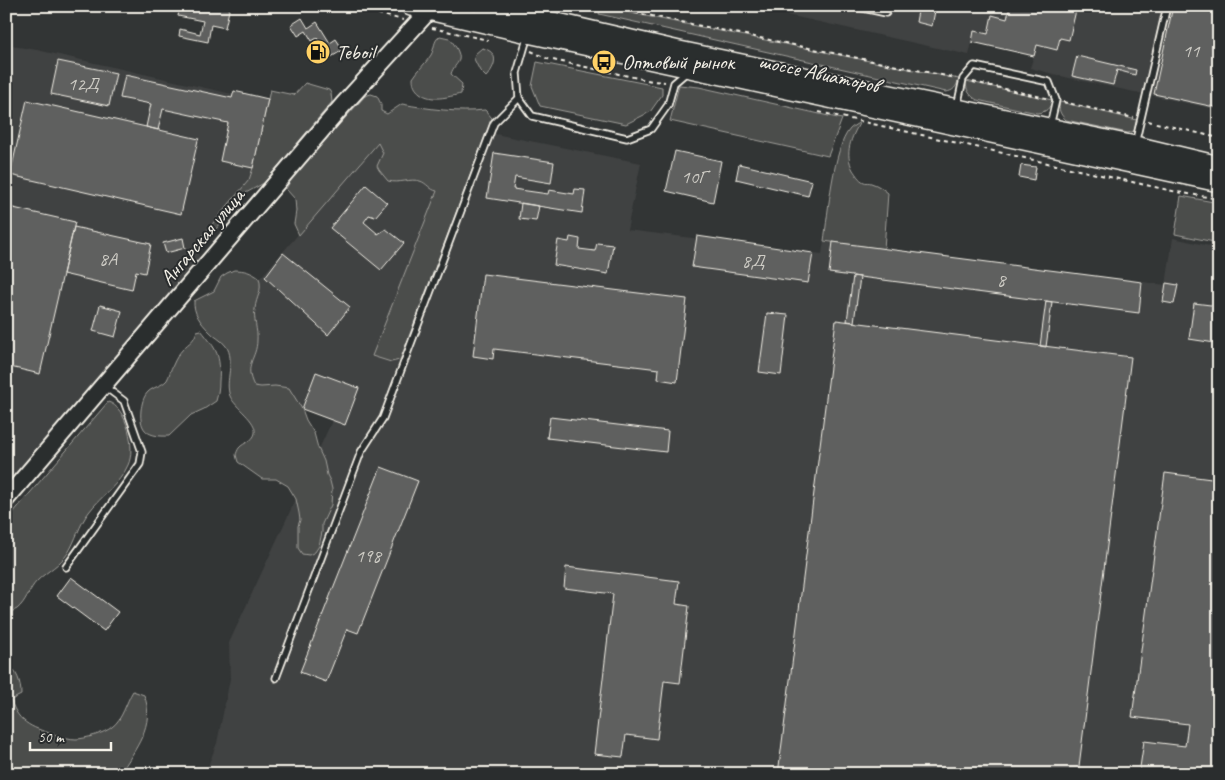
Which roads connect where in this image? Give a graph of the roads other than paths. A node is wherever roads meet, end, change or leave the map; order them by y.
1 (484, 6) edge
2 (854, 6) edge
3 (1167, 6) edge
4 (422, 12) edge
5 (886, 13) dead end
6 (526, 41) junction
7 (692, 68) junction
8 (519, 98) junction
9 (956, 109) junction
10 (1049, 128) junction
11 (1135, 146) junction
12 (1219, 166) edge
13 (1219, 182) edge
14 (103, 386) junction
15 (6, 499) edge
16 (66, 567) dead end
17 (276, 678) dead end

1 - 9 main road, шоссе Авиаторов
2 - 5 lane
3 - 11 lane
4 - 6 main road, шоссе Авиаторов
4 - 14 main road, Ангарская улица
6 - 7 main road, шоссе Авиаторов
6 - 8 lane
7 - 8 lane
7 - 13 main road, шоссе Авиаторов
8 - 17 lane
9 - 10 main road, шоссе Авиаторов
9 - 10 lane
10 - 11 main road, шоссе Авиаторов
11 - 12 main road, шоссе Авиаторов
14 - 15 main road, Ангарская улица
14 - 16 lane

